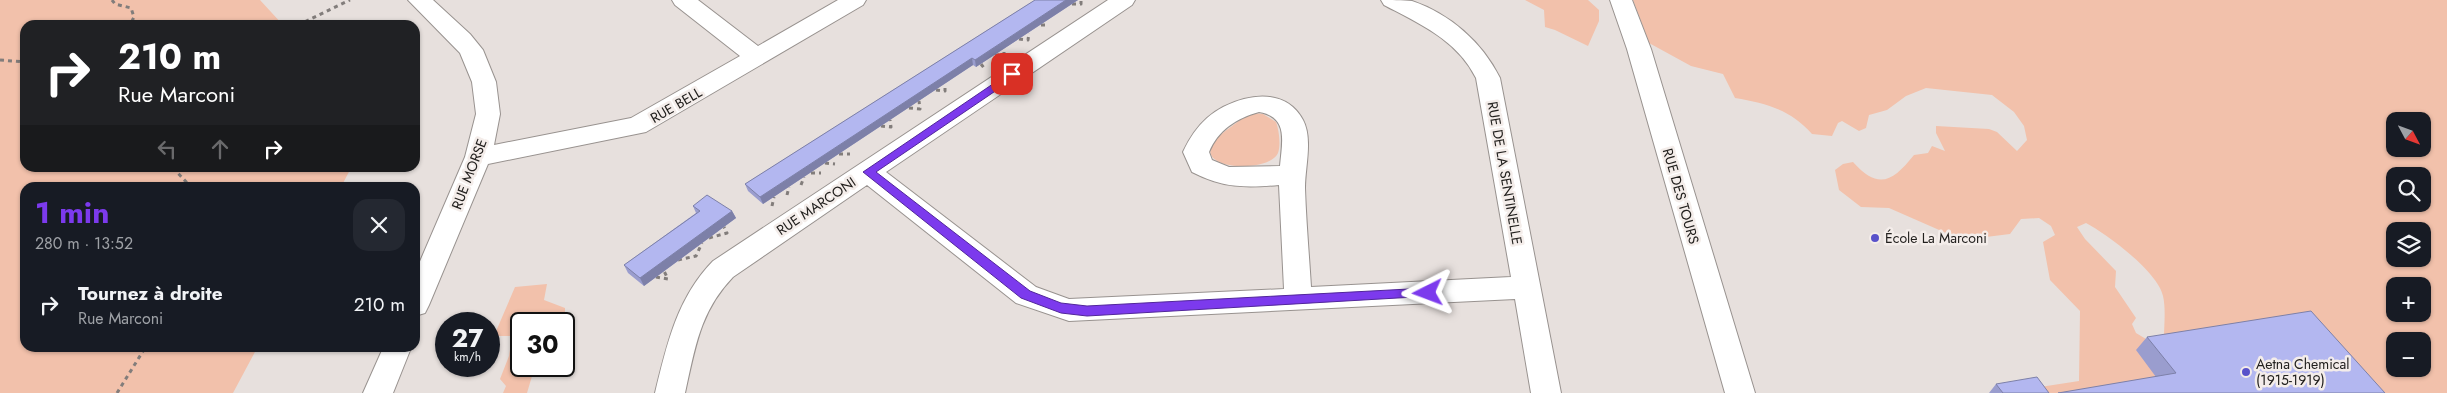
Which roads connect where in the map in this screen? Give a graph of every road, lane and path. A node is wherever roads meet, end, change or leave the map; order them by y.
1 (112, 0) edge
2 (350, 0) edge
3 (418, 0) edge
4 (683, 0) edge
5 (855, 0) edge
6 (1081, 0) edge
7 (1124, 0) edge
8 (1392, 0) edge
9 (1621, 0) edge
10 (1072, 4) dead end
11 (134, 20) edge
12 (308, 20) edge
13 (1041, 25) edge
14 (1049, 25) dead end
15 (1029, 33) edge
16 (1019, 39) edge
17 (1004, 49) edge
18 (995, 55) edge
19 (757, 57) junction
20 (0, 60) edge
21 (20, 62) edge
22 (981, 64) edge
23 (984, 68) dead end
24 (945, 84) edge
25 (936, 90) edge
26 (919, 101) edge
27 (909, 108) edge
28 (890, 120) edge
29 (881, 126) edge
30 (839, 154) edge
31 (478, 157) junction
32 (825, 163) edge
33 (859, 163) junction
34 (835, 164) dead end
35 (177, 172) edge
36 (811, 173) edge
37 (821, 173) dead end
38 (1292, 174) dead end
39 (804, 177) edge
40 (186, 182) edge
41 (802, 185) dead end
42 (789, 187) edge
43 (787, 196) dead end
44 (774, 197) edge
45 (772, 206) dead end
46 (724, 227) edge
47 (709, 238) edge
48 (702, 243) edge
49 (678, 260) edge
50 (664, 271) edge
51 (656, 277) edge
52 (1525, 287) junction
53 (420, 293) edge
54 (1298, 299) junction
55 (143, 352) edge
56 (395, 352) edge
57 (118, 393) edge
58 (378, 393) edge
59 (670, 393) edge
60 (1546, 393) edge
61 (1739, 393) edge

1 - 11 path
2 - 12 path
3 - 31 street, RUE MORSE
4 - 19 street
5 - 19 street, RUE BELL
6 - 10 path
7 - 33 street, RUE MARCONI
8 - 52 street, RUE DE LA SENTINELLE
9 - 61 street, RUE DES TOURS
13 - 14 path
15 - 16 path
17 - 18 path
19 - 31 street, RUE BELL
20 - 21 path
22 - 23 path
24 - 25 path
26 - 27 path
28 - 29 path
30 - 33 path
31 - 53 street, RUE MORSE
32 - 34 path
33 - 54 street
33 - 59 street, RUE MARCONI
35 - 40 path
36 - 37 path
38 - 54 street
39 - 41 path
42 - 43 path
44 - 45 path
46 - 47 path
48 - 49 path
50 - 51 path
52 - 54 street
52 - 60 street, RUE DE LA SENTINELLE
55 - 57 path
56 - 58 street

